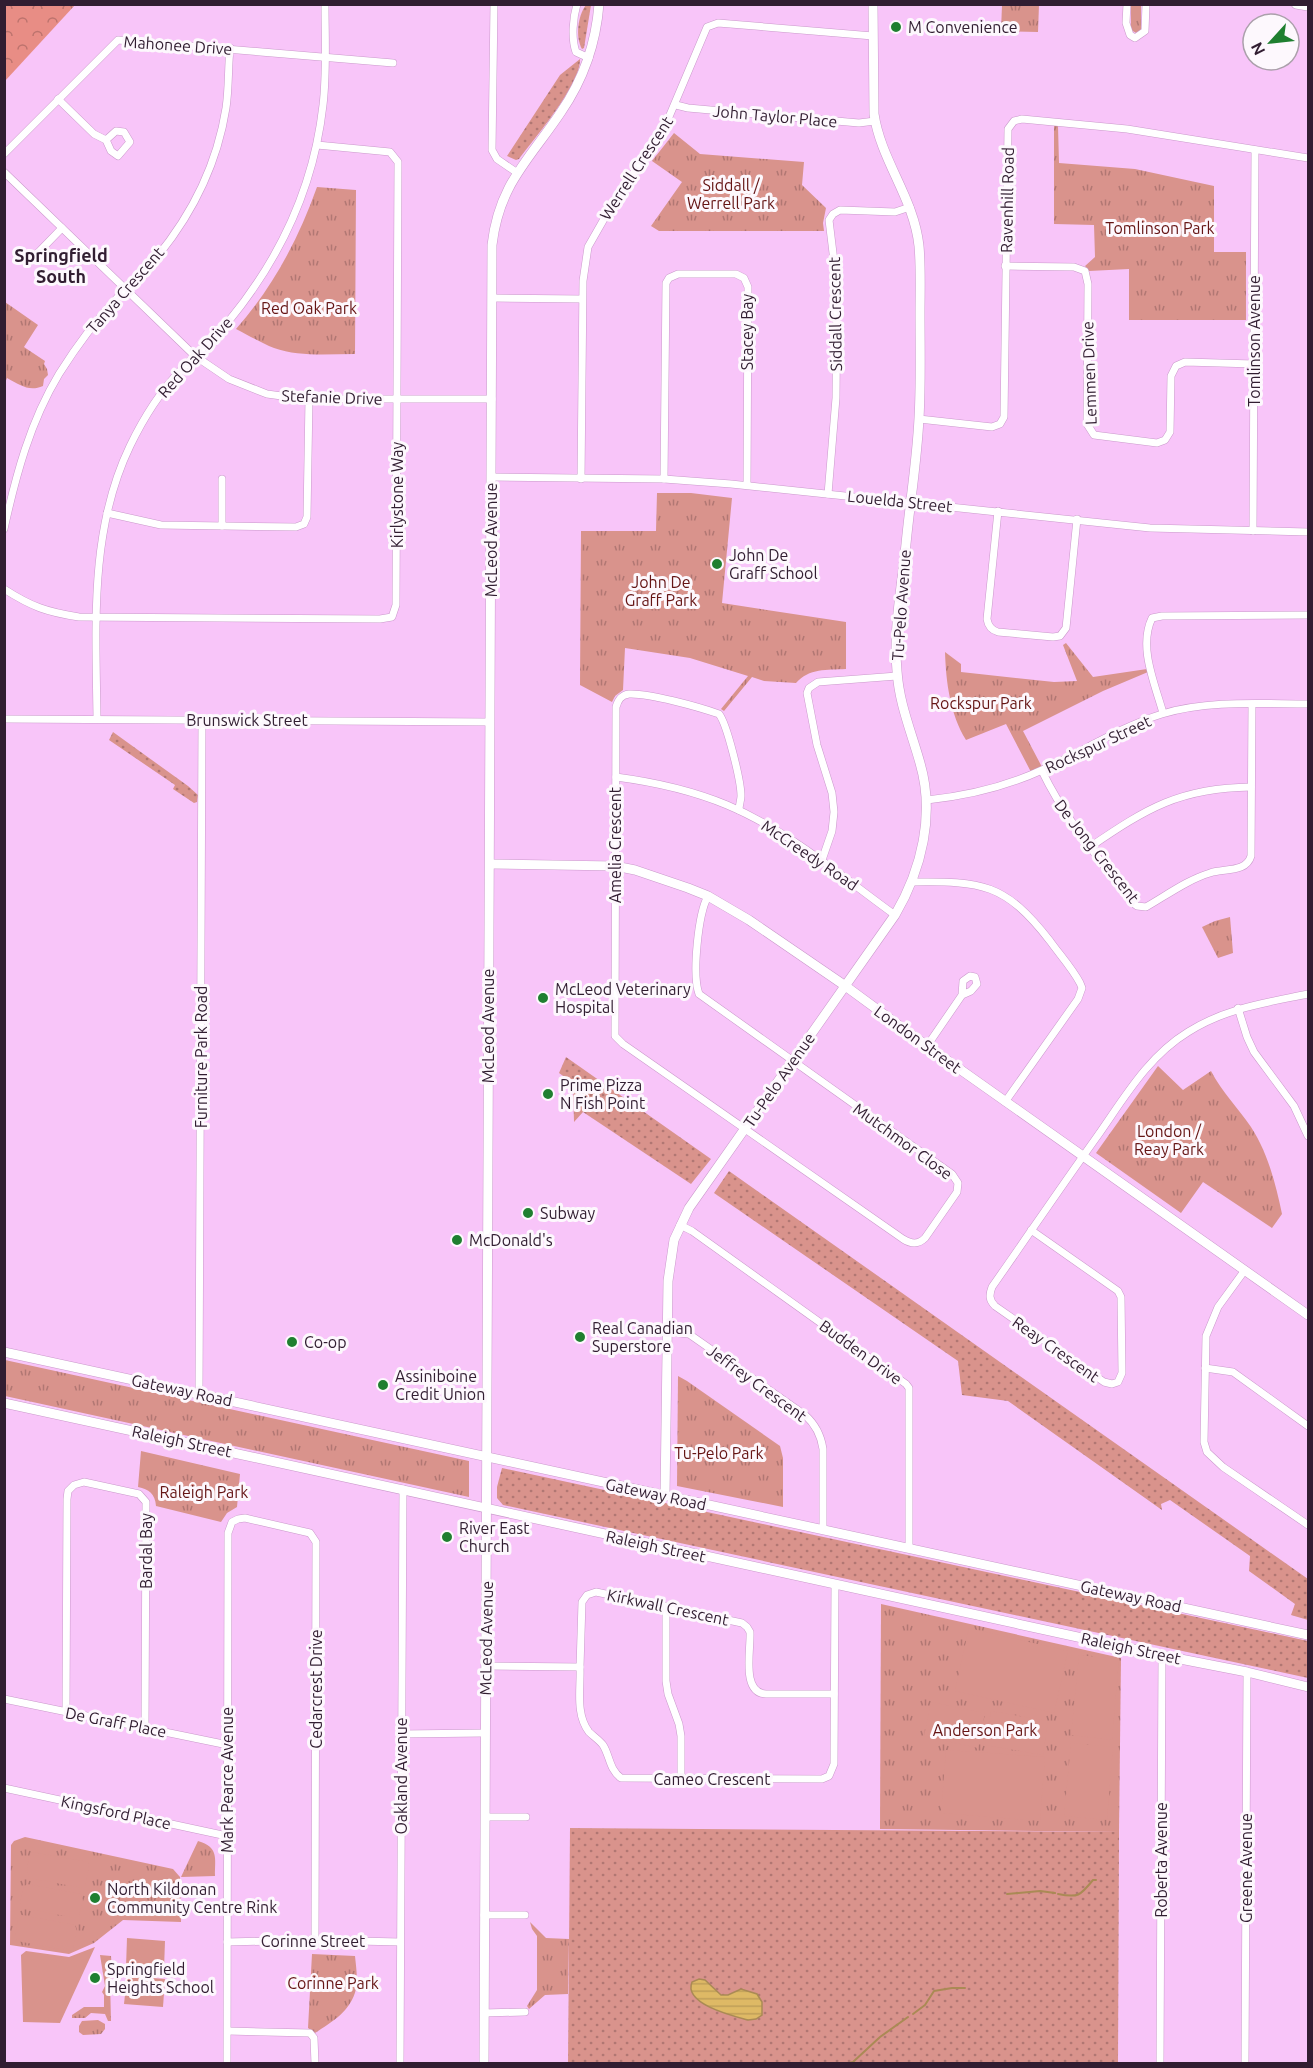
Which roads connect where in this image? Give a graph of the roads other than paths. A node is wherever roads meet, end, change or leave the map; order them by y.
1 (325, 4) edge
2 (494, 4) edge
3 (577, 4) edge
4 (599, 4) edge
5 (873, 4) edge
6 (1127, 4) edge
7 (1146, 4) edge
8 (1296, 4) edge
9 (1308, 6) edge
10 (873, 36) junction
11 (230, 48) junction
12 (326, 57) junction
13 (589, 58) junction
14 (393, 63) dead end
15 (58, 99) junction
16 (675, 105) junction
17 (875, 121) junction
18 (106, 140) dead end
19 (317, 145) junction
20 (1255, 150) junction
21 (4, 154) edge
22 (1308, 158) edge
23 (4, 172) edge
24 (516, 172) junction
25 (910, 207) junction
26 (62, 228) junction
27 (30, 261) dead end
28 (1005, 266) junction
29 (125, 289) junction
30 (492, 298) junction
31 (582, 299) junction
32 (195, 356) junction
33 (1254, 364) junction
34 (309, 399) junction
35 (397, 399) junction
36 (492, 399) junction
37 (919, 419) junction
38 (491, 477) junction
39 (222, 479) dead end
40 (581, 479) junction
41 (664, 479) junction
42 (747, 485) junction
43 (828, 494) junction
44 (910, 502) junction
45 (998, 511) junction
46 (106, 513) junction
47 (1077, 519) junction
48 (222, 526) junction
49 (4, 529) edge
50 (1253, 531) junction
51 (1308, 532) edge
52 (4, 589) edge
53 (1308, 615) edge
54 (96, 618) junction
55 (897, 676) junction
56 (1251, 704) junction
57 (1308, 704) edge
58 (1164, 713) junction
59 (4, 719) edge
60 (97, 719) junction
61 (202, 720) junction
62 (489, 722) junction
63 (1042, 771) junction
64 (616, 777) junction
65 (1251, 787) junction
66 (927, 800) junction
67 (739, 810) junction
68 (1090, 847) junction
69 (822, 860) junction
70 (490, 864) junction
71 (615, 866) junction
72 (912, 882) junction
73 (708, 896) junction
74 (895, 915) junction
75 (844, 985) junction
76 (1308, 994) edge
77 (962, 995) dead end
78 (1238, 1008) junction
79 (927, 1046) junction
80 (792, 1062) junction
81 (1005, 1102) junction
82 (745, 1128) junction
83 (1308, 1136) edge
84 (1083, 1156) junction
85 (680, 1224) junction
86 (1031, 1230) junction
87 (1245, 1270) junction
88 (1308, 1315) edge
89 (668, 1332) junction
90 (4, 1352) edge
91 (1205, 1368) junction
92 (198, 1394) junction
93 (4, 1402) edge
94 (1308, 1426) edge
95 (487, 1457) junction
96 (403, 1489) junction
97 (665, 1496) junction
98 (487, 1509) junction
99 (1308, 1525) edge
100 (823, 1530) junction
101 (228, 1533) joint
102 (909, 1548) junction
103 (835, 1584) junction
104 (666, 1606) junction
105 (1308, 1635) edge
106 (1162, 1656) junction
107 (486, 1666) junction
108 (580, 1667) junction
109 (1247, 1672) junction
110 (1308, 1687) edge
111 (834, 1694) junction
112 (4, 1699) edge
113 (66, 1712) junction
114 (145, 1728) junction
115 (485, 1733) junction
116 (401, 1734) junction
117 (228, 1745) junction
118 (681, 1779) junction
119 (4, 1788) edge
120 (486, 1817) junction
121 (526, 1817) dead end
122 (227, 1836) junction
123 (484, 1915) junction
124 (525, 1915) dead end
125 (315, 1940) junction
126 (226, 1942) junction
127 (400, 1942) junction
128 (525, 2012) dead end
129 (484, 2013) junction
130 (228, 2031) junction
131 (227, 2064) edge
132 (315, 2064) edge
133 (400, 2064) edge
134 (484, 2064) edge
135 (1160, 2064) edge
136 (1245, 2064) edge

1 - 12 street, Red Oak Drive
2 - 24 street
3 - 13 street
4 - 13 street, McLeod Avenue
5 - 10 street, Tu-Pelo Avenue
6 - 7 street
8 - 9 street
10 - 16 street, Werrell Crescent
10 - 17 street, Tu-Pelo Avenue
11 - 12 street, Mahonee Drive
11 - 15 street, Mahonee Drive
11 - 29 street, Tanya Crescent
12 - 14 street, Mahonee Drive
12 - 19 street, Red Oak Drive
13 - 24 street, McLeod Avenue
15 - 18 street
15 - 21 street, Mahonee Drive
16 - 17 street, John Taylor Place
16 - 31 street, Werrell Crescent
17 - 25 street, Tu-Pelo Avenue
19 - 32 street, Red Oak Drive
19 - 35 street, Kirlystone Way
20 - 22 street, Ravenhill Road
20 - 28 street, Ravenhill Road
20 - 33 street, Tomlinson Avenue
23 - 26 street, Stefanie Drive
24 - 30 street, McLeod Avenue
25 - 37 street, Tu-Pelo Avenue
25 - 43 street, Siddall Crescent
26 - 27 street
26 - 29 street, Stefanie Drive
28 - 33 street, Lemmen Drive
28 - 37 street, Ravenhill Road
29 - 32 street, Stefanie Drive
29 - 49 street, Tanya Crescent
30 - 31 street
30 - 36 street, McLeod Avenue
31 - 40 street, Werrell Crescent
32 - 34 street, Stefanie Drive
32 - 46 street, Red Oak Drive
33 - 50 street, Tomlinson Avenue
34 - 35 street, Stefanie Drive
34 - 48 street
35 - 36 street, Stefanie Drive
35 - 54 street, Kirlystone Way
36 - 38 street, McLeod Avenue
37 - 44 street, Tu-Pelo Avenue
38 - 40 street, Louelda Street
38 - 62 street, McLeod Avenue
39 - 48 street
40 - 41 street, Louelda Street
41 - 42 street, Louelda Street
41 - 42 street, Stacey Bay
42 - 43 street, Louelda Street
43 - 44 street, Louelda Street
44 - 45 street, Louelda Street
44 - 55 street, Tu-Pelo Avenue
45 - 47 street, Louelda Street
45 - 47 street
46 - 48 street
46 - 54 street, Red Oak Drive
47 - 50 street, Louelda Street
50 - 51 street, Louelda Street
52 - 54 street
53 - 58 street
54 - 60 street, Red Oak Drive
55 - 66 street, Tu-Pelo Avenue
55 - 69 street
56 - 57 street, Rockspur Street
56 - 58 street, Rockspur Street
56 - 65 street, De Jong Crescent
58 - 63 street, Rockspur Street
59 - 60 street, Brunswick Street
60 - 61 street, Brunswick Street
61 - 62 street, Brunswick Street
61 - 92 street, Furniture Park Road
62 - 70 street, McLeod Avenue
63 - 66 street, Rockspur Street
63 - 68 street, De Jong Crescent
64 - 67 street, McCreedy Road
64 - 67 street, Amelia Crescent
64 - 71 street, Amelia Crescent
65 - 68 street
65 - 68 street, De Jong Crescent
66 - 72 street, Tu-Pelo Avenue
67 - 69 street, McCreedy Road
69 - 74 street, McCreedy Road
70 - 71 street, London Street
70 - 95 street, McLeod Avenue
71 - 73 street, London Street
71 - 82 street, Amelia Crescent
72 - 74 street, Tu-Pelo Avenue
72 - 81 street
73 - 75 street, London Street
73 - 80 street
74 - 75 street, Tu-Pelo Avenue
75 - 79 street, London Street
75 - 80 street, Tu-Pelo Avenue
76 - 78 street, Reay Crescent
77 - 79 street
78 - 83 street
78 - 84 street, Reay Crescent
79 - 81 street, London Street
80 - 82 street, Tu-Pelo Avenue
80 - 82 street, Mutchmor Close
81 - 84 street, London Street
82 - 85 street, Tu-Pelo Avenue
84 - 86 street, Reay Crescent
84 - 87 street, London Street
85 - 89 street, Tu-Pelo Avenue
85 - 102 street, Budden Drive
86 - 86 street, Reay Crescent
87 - 88 street, London Street
87 - 91 street
89 - 97 street, Tu-Pelo Avenue
89 - 100 street, Jeffrey Crescent
90 - 92 street, Gateway Road
91 - 94 street
91 - 99 street
92 - 95 street, Gateway Road
93 - 96 street, Raleigh Street
95 - 97 street, Gateway Road
95 - 98 street, McLeod Avenue
96 - 98 street, Raleigh Street
96 - 116 street, Oakland Avenue
97 - 100 street, Gateway Road
98 - 103 street, Raleigh Street
98 - 107 street, McLeod Avenue
100 - 102 street, Gateway Road
101 - 117 street, Mark Pearce Avenue
101 - 125 street, Cedarcrest Drive
102 - 105 street, Gateway Road
103 - 106 street, Raleigh Street
103 - 111 street, Cameo Crescent
104 - 108 street, Kirkwall Crescent
104 - 111 street, Kirkwall Crescent
104 - 118 street
106 - 109 street, Raleigh Street
106 - 135 street, Roberta Avenue
107 - 108 street
107 - 115 street, McLeod Avenue
108 - 118 street, Cameo Crescent
109 - 110 street, Raleigh Street
109 - 136 street, Greene Avenue
111 - 118 street, Cameo Crescent
112 - 113 street, De Graff Place
113 - 114 street, De Graff Place
113 - 114 street, Bardal Bay
114 - 117 street, De Graff Place
115 - 116 street
115 - 120 street, McLeod Avenue
116 - 127 street, Oakland Avenue
117 - 122 street, Mark Pearce Avenue
119 - 122 street, Kingsford Place
120 - 121 street
120 - 123 street, McLeod Avenue
122 - 126 street, Mark Pearce Avenue
123 - 124 street
123 - 129 street, McLeod Avenue
125 - 126 street, Corinne Street
125 - 127 street, Corinne Street
126 - 130 street, Mark Pearce Avenue
127 - 133 street, Oakland Avenue
128 - 129 street
129 - 134 street, McLeod Avenue
130 - 131 street, Mark Pearce Avenue
130 - 132 street

